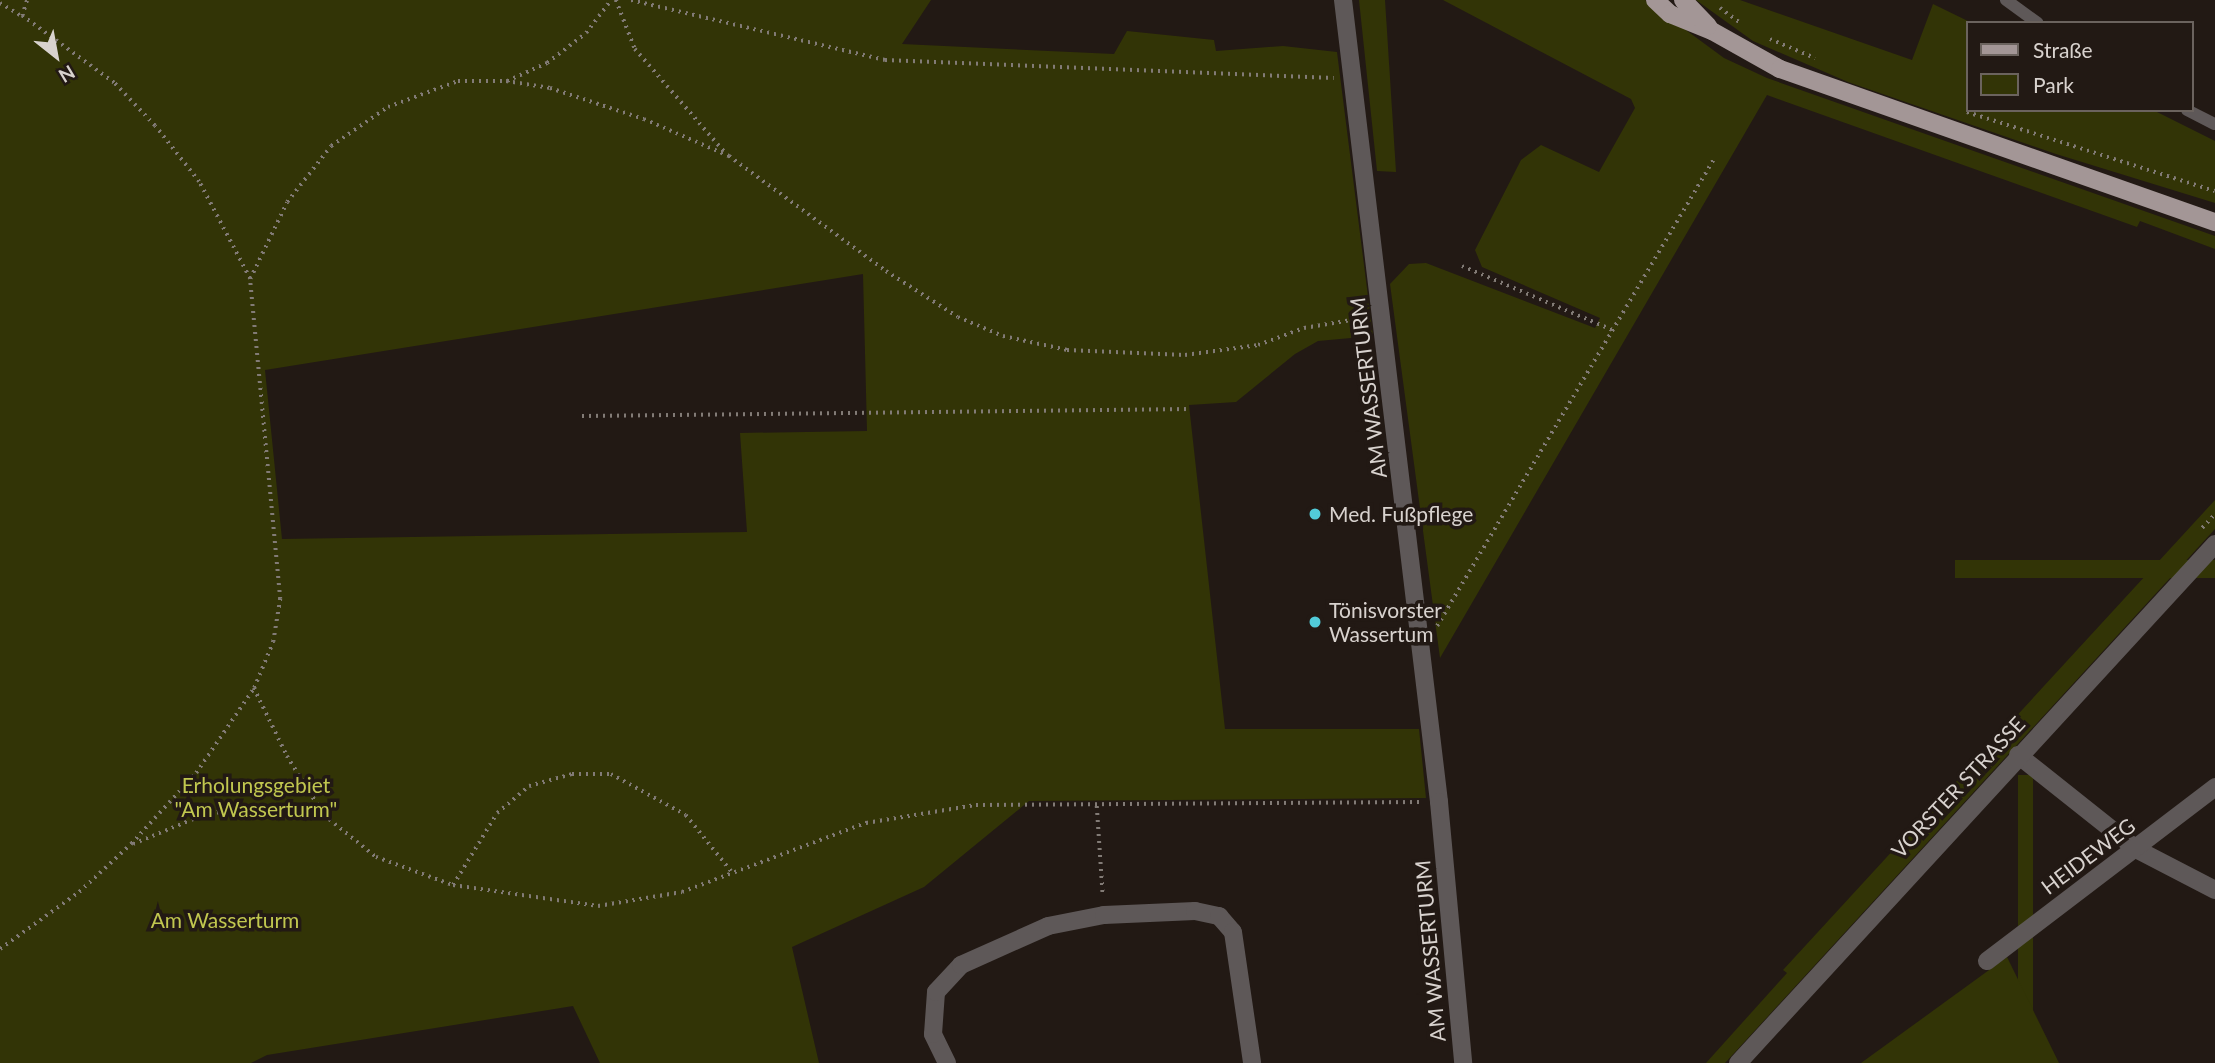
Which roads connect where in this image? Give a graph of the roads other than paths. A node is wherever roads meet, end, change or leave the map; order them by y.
1 (1343, 0) edge
2 (1655, 0) edge
3 (1683, 0) edge
4 (2006, 0) edge
5 (2035, 21) edge
6 (1712, 31) junction
7 (2191, 112) edge
8 (2215, 124) edge
9 (2215, 222) edge
10 (2215, 544) edge
11 (2018, 755) junction
12 (2215, 787) edge
13 (2136, 849) junction
14 (2215, 890) edge
15 (1987, 961) dead end
16 (947, 1063) edge
17 (1252, 1063) edge
18 (1463, 1063) edge
19 (1738, 1063) edge

1 - 18 street, AM WASSERTURM
2 - 6 main road
3 - 6 main road
4 - 5 lane
6 - 9 main road
7 - 8 lane
10 - 11 street, VORSTER STRASSE
11 - 13 street
11 - 19 street, VORSTER STRASSE
12 - 13 street, HEIDEWEG
13 - 14 street
13 - 15 street, HEIDEWEG
16 - 17 street

